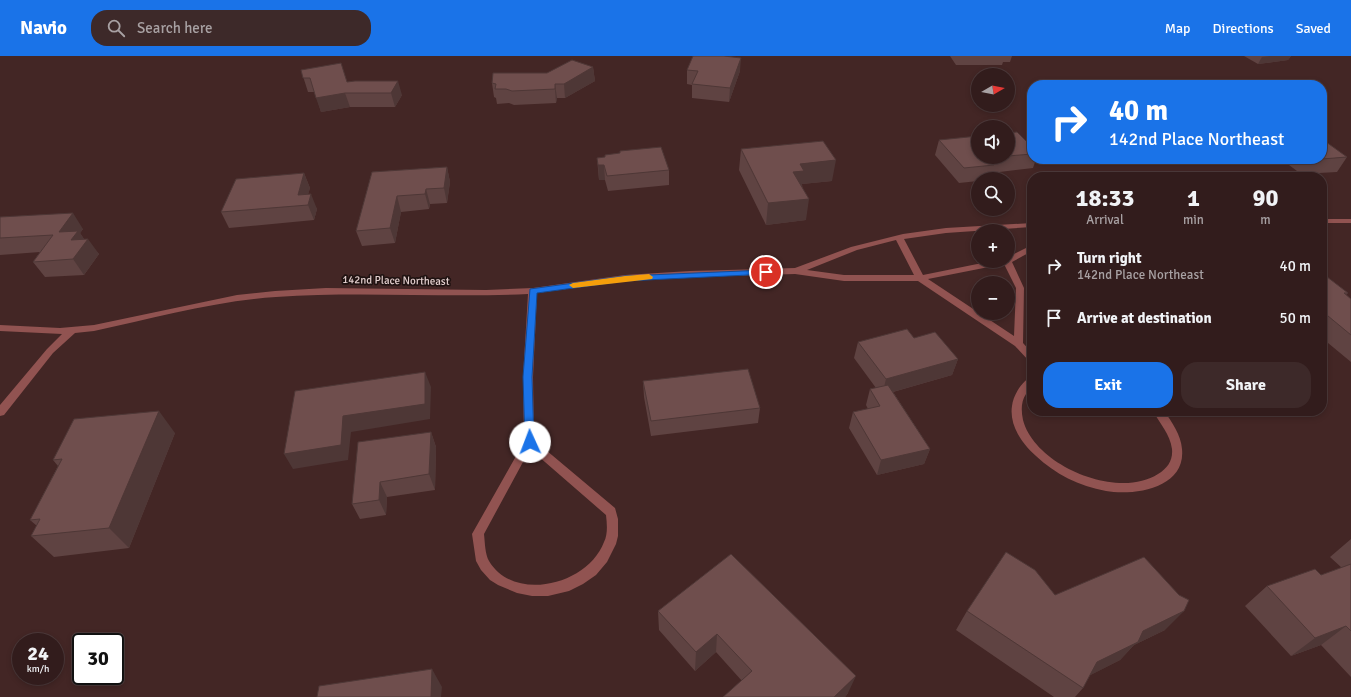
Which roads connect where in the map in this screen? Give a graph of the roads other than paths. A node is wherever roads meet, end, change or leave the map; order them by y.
1 (1327, 221) edge
2 (1351, 221) edge
3 (1027, 225) edge
4 (966, 228) junction
5 (971, 232) edge
6 (899, 238) junction
7 (1027, 250) edge
8 (1015, 256) edge
9 (972, 268) edge
10 (1011, 268) edge
11 (795, 271) junction
12 (920, 278) junction
13 (533, 291) junction
14 (0, 328) edge
15 (72, 330) junction
16 (1018, 344) junction
17 (1027, 354) edge
18 (1027, 386) edge
19 (0, 412) edge
20 (1163, 416) edge
21 (530, 442) junction

1 - 2 street
3 - 4 street, 142nd Place Northeast
4 - 5 street
4 - 6 street, 142nd Place Northeast
6 - 11 street, 142nd Place Northeast
6 - 12 street
7 - 8 street
9 - 12 street, 142nd Place Northeast
10 - 16 street
11 - 12 street, 142nd Place Northeast
11 - 13 street, 142nd Place Northeast
12 - 16 street
13 - 15 street, 142nd Place Northeast
13 - 21 street
14 - 15 street, 142nd Place Northeast
15 - 19 street
16 - 17 street
18 - 20 street
21 - 21 street

